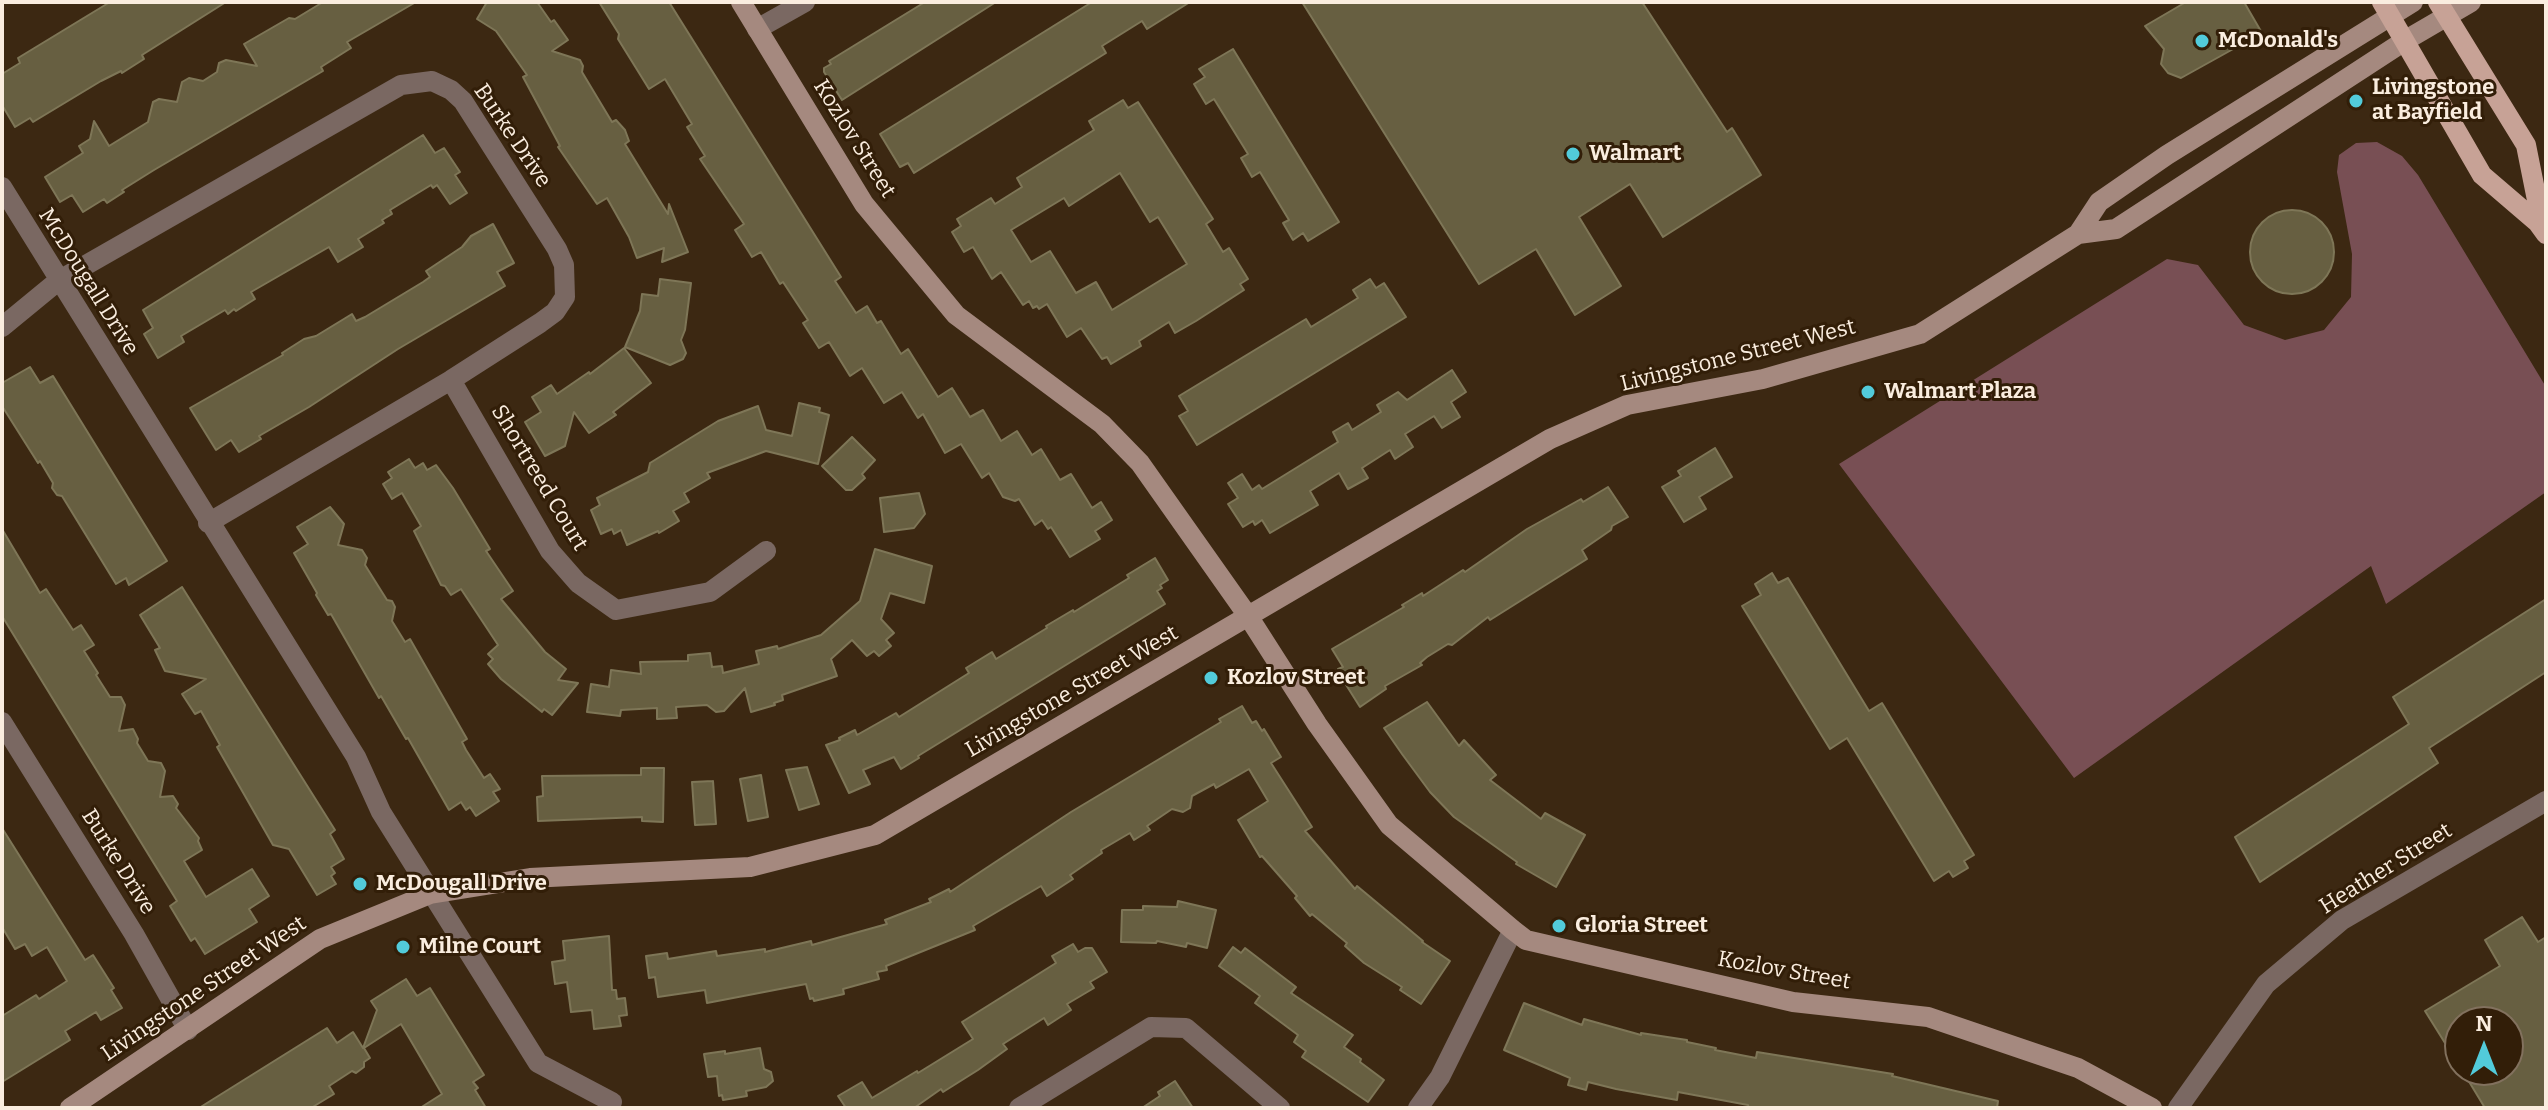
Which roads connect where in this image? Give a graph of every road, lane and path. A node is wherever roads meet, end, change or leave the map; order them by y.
1 (741, 2) edge
2 (805, 2) edge
3 (2471, 2) edge
4 (2412, 3) edge
5 (2386, 9) edge
6 (2442, 10) edge
7 (757, 29) junction
8 (2406, 40) junction
9 (2, 187) edge
10 (2542, 229) edge
11 (2078, 234) junction
12 (58, 281) junction
13 (2, 327) edge
14 (451, 380) junction
15 (208, 523) junction
16 (766, 551) dead end
17 (1248, 616) junction
18 (2, 722) edge
19 (2546, 801) edge
20 (430, 894) junction
21 (1513, 930) junction
22 (188, 1030) junction
23 (612, 1102) dead end
24 (70, 1108) edge
25 (1019, 1108) edge
26 (1280, 1108) edge
27 (1418, 1108) edge
28 (2152, 1108) edge
29 (2178, 1108) edge

1 - 7 street, Kozlov Street
2 - 7 street
3 - 6 street, Livingstone Street West
4 - 5 street, Livingstone Street West
5 - 8 main road
5 - 11 street, Livingstone Street West
6 - 8 street, Livingstone Street West
6 - 10 main road
7 - 17 street, Kozlov Street
8 - 10 main road
8 - 11 street, Livingstone Street West
9 - 12 street, McDougall Drive
11 - 17 street, Livingstone Street West
12 - 13 street, Burke Drive
12 - 14 street, Burke Drive
12 - 15 street, McDougall Drive
14 - 15 street, Burke Drive
14 - 16 street, Shortreed Court
15 - 20 street, McDougall Drive
17 - 20 street, Livingstone Street West
17 - 21 street, Kozlov Street
18 - 22 street, Burke Drive
19 - 29 street, Heather Street
20 - 22 street, Livingstone Street West
20 - 23 street
21 - 27 street
21 - 28 street, Kozlov Street
22 - 24 street, Livingstone Street West
25 - 26 street

